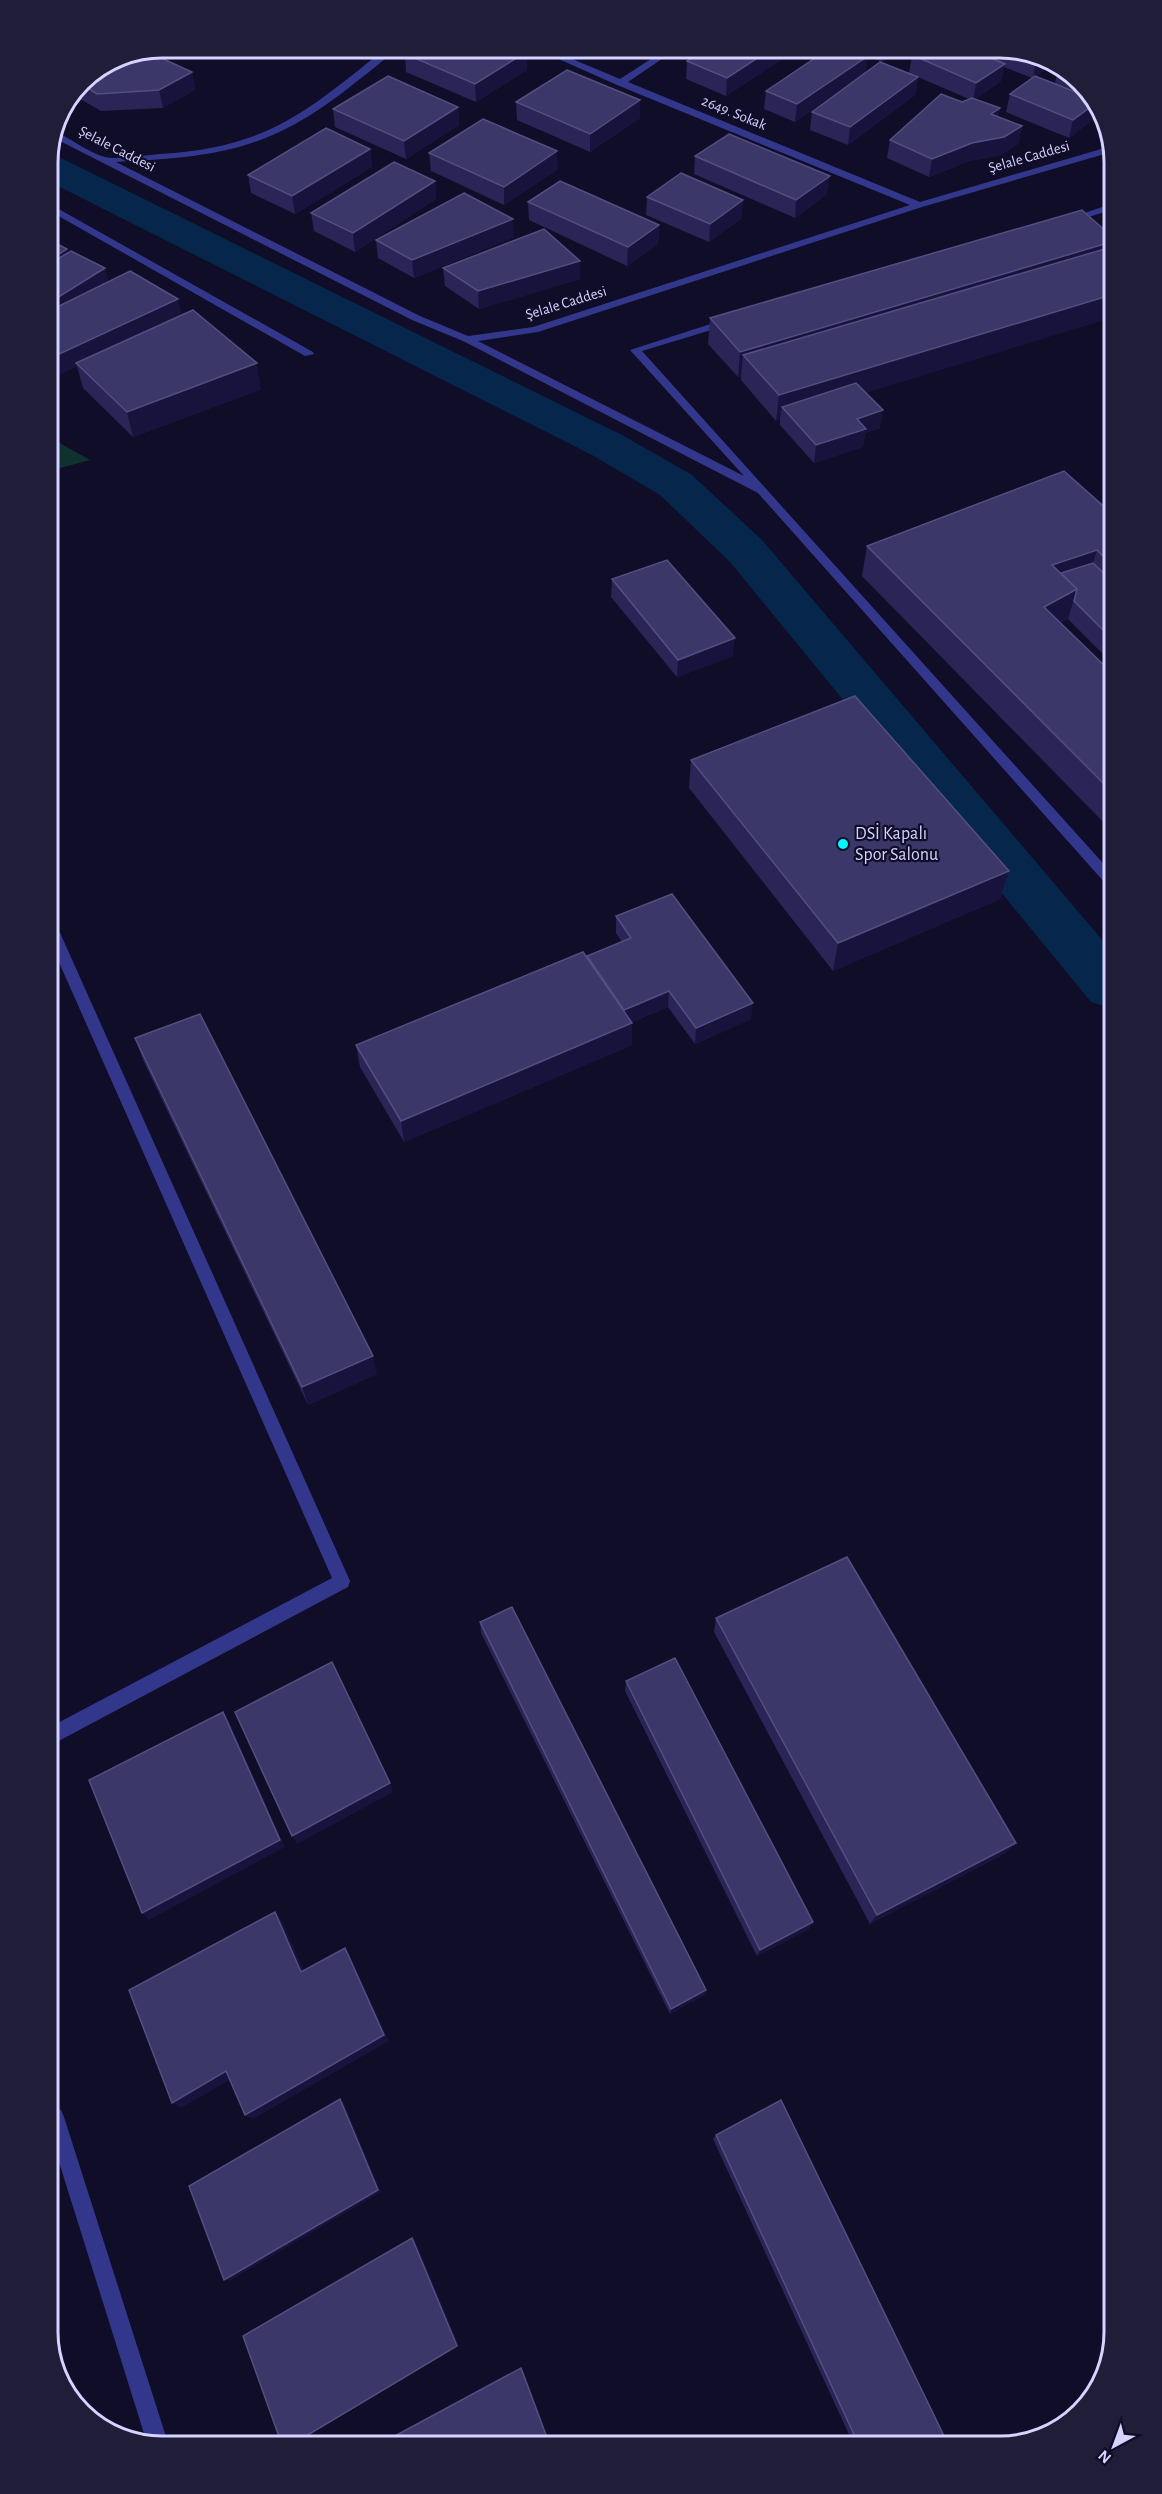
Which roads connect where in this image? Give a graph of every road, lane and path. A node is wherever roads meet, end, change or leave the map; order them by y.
1 (379, 58) edge
2 (563, 58) edge
3 (658, 59) edge
4 (620, 83) junction
5 (62, 138) edge
6 (1103, 151) edge
7 (107, 160) junction
8 (919, 205) junction
9 (1104, 209) edge
10 (59, 212) edge
11 (1063, 222) edge
12 (736, 320) edge
13 (467, 339) junction
14 (309, 354) dead end
15 (762, 490) junction
16 (1104, 873) edge
17 (59, 945) edge
18 (58, 1732) edge
19 (60, 2157) edge
20 (155, 2435) edge

1 - 7 street
2 - 4 street, 2649. Sokak
3 - 4 street
4 - 8 street, 2649. Sokak
5 - 7 street, Şelale Caddesi
6 - 8 street, Şelale Caddesi
7 - 13 street, Şelale Caddesi
8 - 13 street, Şelale Caddesi
9 - 11 street
10 - 14 street
12 - 15 street
13 - 15 street
15 - 16 street
17 - 18 street
19 - 20 street

